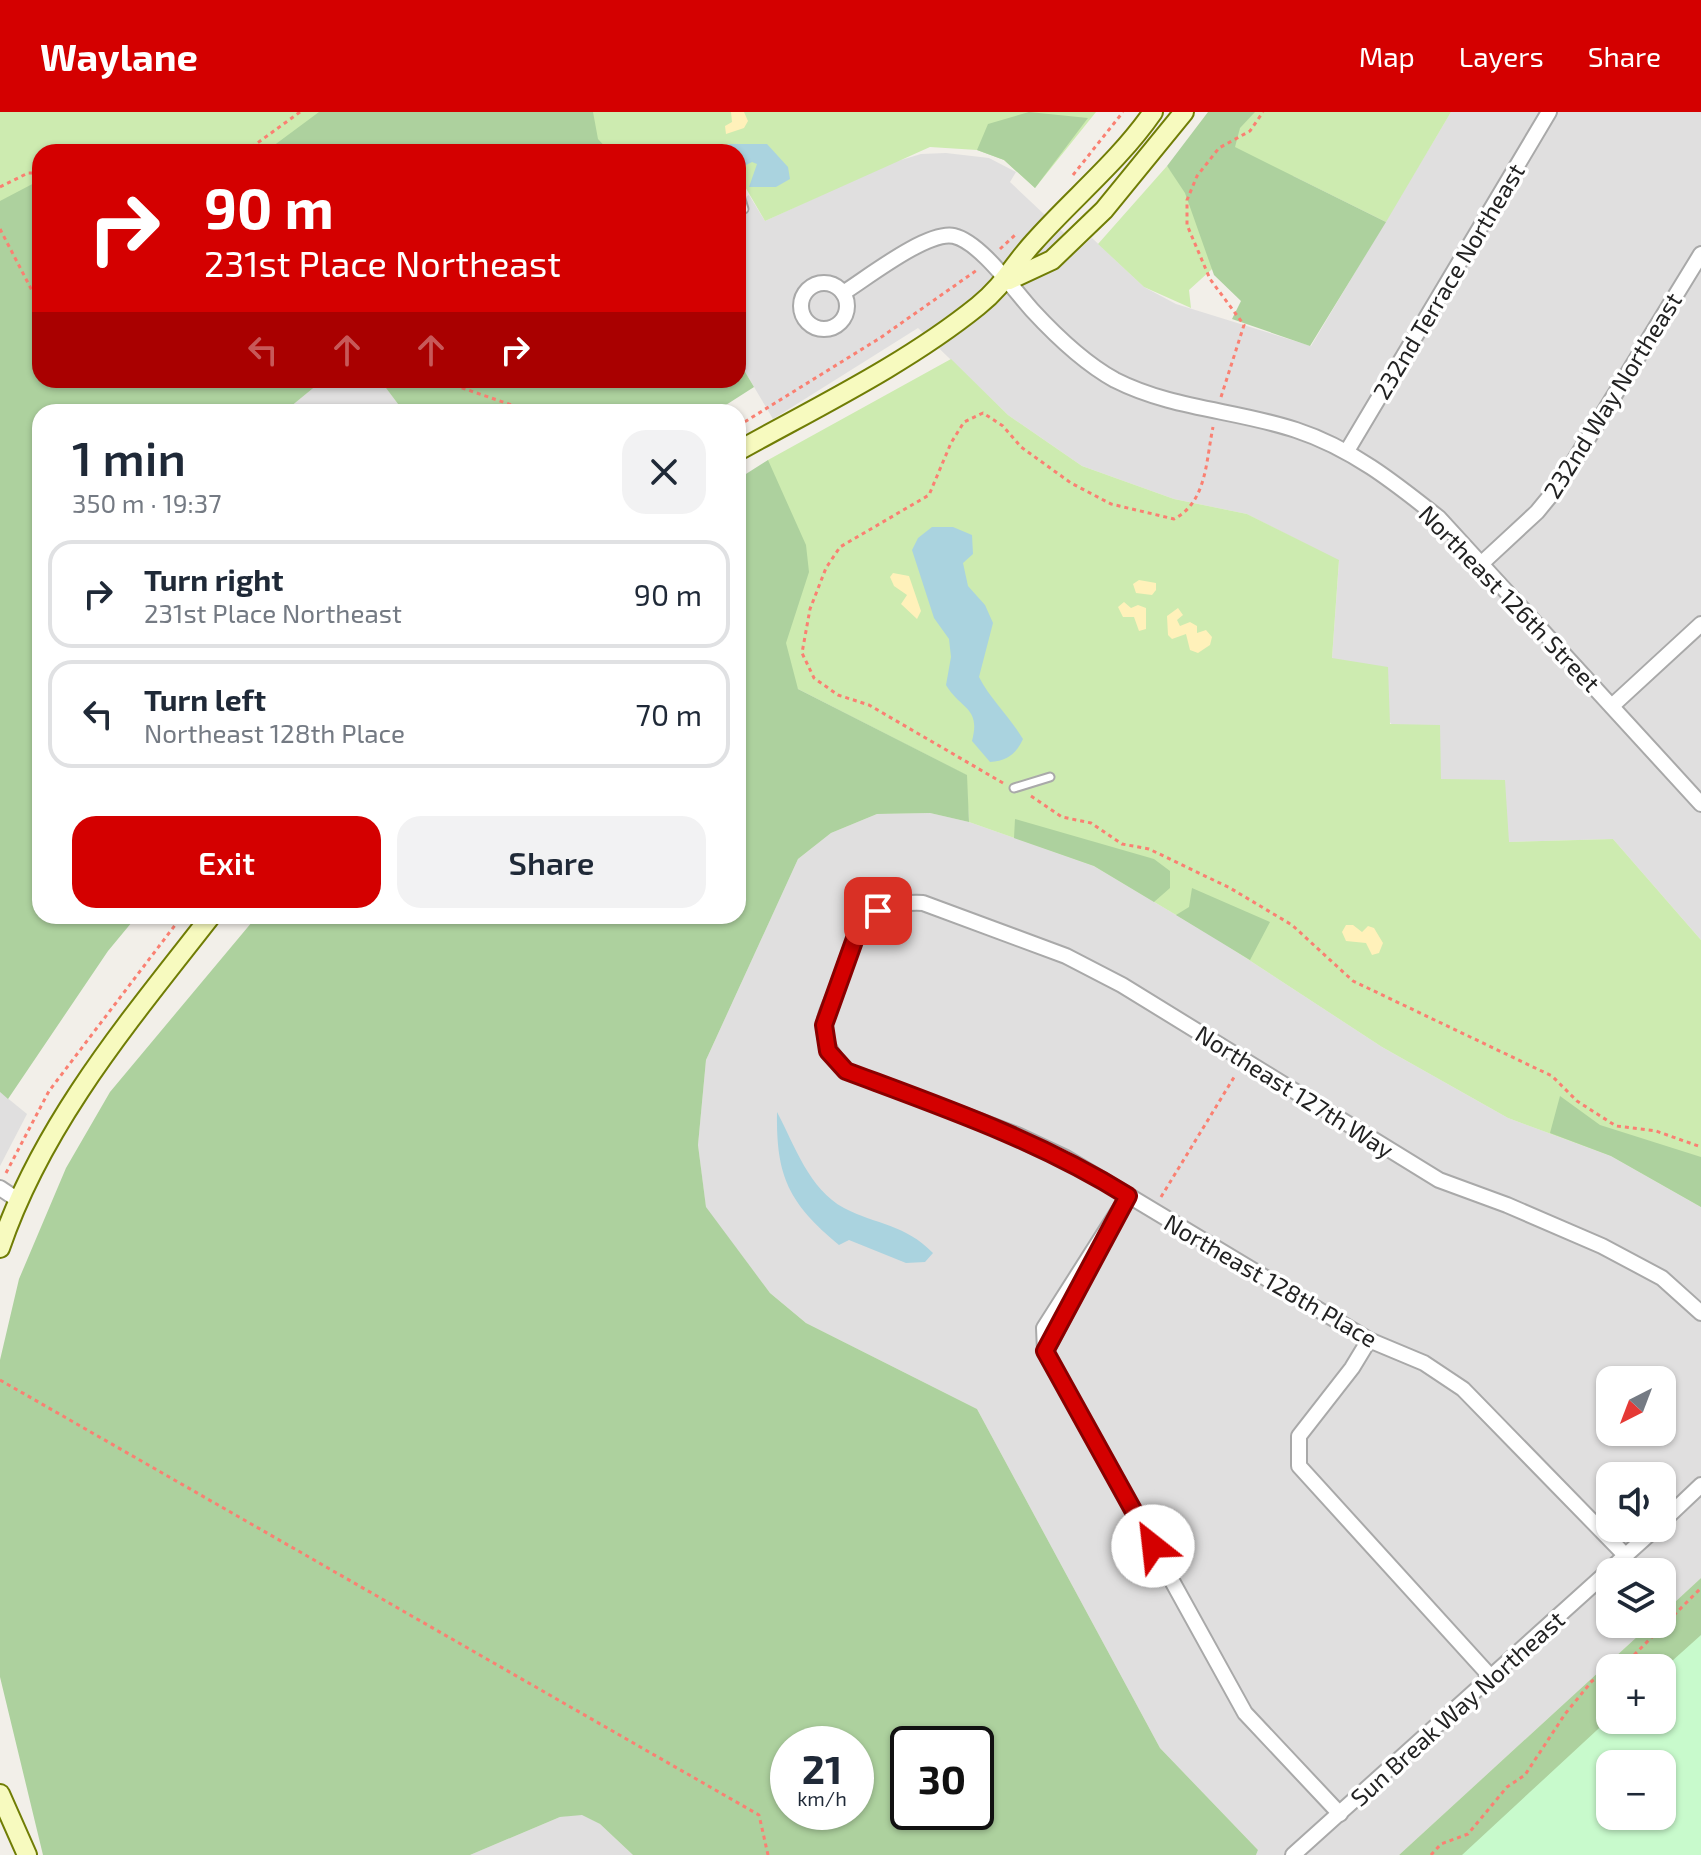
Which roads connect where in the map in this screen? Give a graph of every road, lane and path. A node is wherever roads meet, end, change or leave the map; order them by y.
1 (300, 112) edge
2 (1123, 112) edge
3 (1153, 112) edge
4 (1184, 112) edge
5 (1263, 112) edge
6 (1549, 112) edge
7 (256, 144) edge
8 (32, 173) edge
9 (1072, 176) dead end
10 (0, 187) edge
11 (1022, 228) dead end
12 (0, 229) edge
13 (997, 252) dead end
14 (1701, 254) edge
15 (973, 274) dead end
16 (1006, 282) junction
17 (32, 291) edge
18 (843, 293) dead end
19 (462, 388) edge
20 (509, 404) edge
21 (1217, 412) junction
22 (746, 421) edge
23 (746, 446) edge
24 (1347, 451) junction
25 (1482, 563) junction
26 (1701, 624) edge
27 (1613, 705) junction
28 (1050, 777) dead end
29 (1014, 788) junction
30 (1701, 804) edge
31 (176, 924) edge
32 (205, 924) edge
33 (828, 1051) joint
34 (1245, 1059) junction
35 (1701, 1147) edge
36 (8, 1168) dead end
37 (0, 1188) edge
38 (1128, 1196) junction
39 (18, 1200) junction
40 (1153, 1211) junction
41 (0, 1248) edge
42 (1701, 1313) edge
43 (1369, 1340) junction
44 (0, 1380) edge
45 (1701, 1485) edge
46 (1676, 1509) edge
47 (1641, 1542) edge
48 (1626, 1556) junction
49 (1701, 1588) edge
50 (1635, 1654) edge
51 (1490, 1676) junction
52 (1596, 1679) edge
53 (0, 1794) edge
54 (1340, 1814) junction
55 (27, 1855) edge
56 (768, 1855) edge
57 (1293, 1855) edge
58 (1431, 1855) edge

1 - 7 path
2 - 9 path
3 - 16 street
4 - 16 street
5 - 21 path
6 - 24 street, 232nd Terrace Northeast
8 - 10 path
11 - 13 path
12 - 17 path
14 - 25 street, 232nd Way Northeast
15 - 22 path
16 - 18 street, Northeast 126th Street
16 - 21 street, Northeast 126th Street
16 - 23 street
19 - 20 path
21 - 24 street, Northeast 126th Street
21 - 29 path
24 - 25 street, Northeast 126th Street
25 - 27 street, Northeast 126th Street
26 - 27 street
27 - 30 street, Northeast 126th Street
28 - 29 lane
29 - 35 path
31 - 36 path
32 - 39 street
33 - 34 street, Northeast 127th Way
33 - 38 street, Northeast 128th Place
34 - 40 path
34 - 42 street, Northeast 127th Way
37 - 39 street
38 - 40 street, Northeast 128th Place
38 - 54 street
39 - 41 street
40 - 43 street, Northeast 128th Place
43 - 48 street, Northeast 128th Place
43 - 51 street
44 - 56 path
45 - 46 street
47 - 48 street, Sun Break Way Northeast
48 - 51 street, Sun Break Way Northeast
49 - 50 path
51 - 54 street, Sun Break Way Northeast
52 - 58 path
53 - 55 street
54 - 57 street, Sun Break Way Northeast

